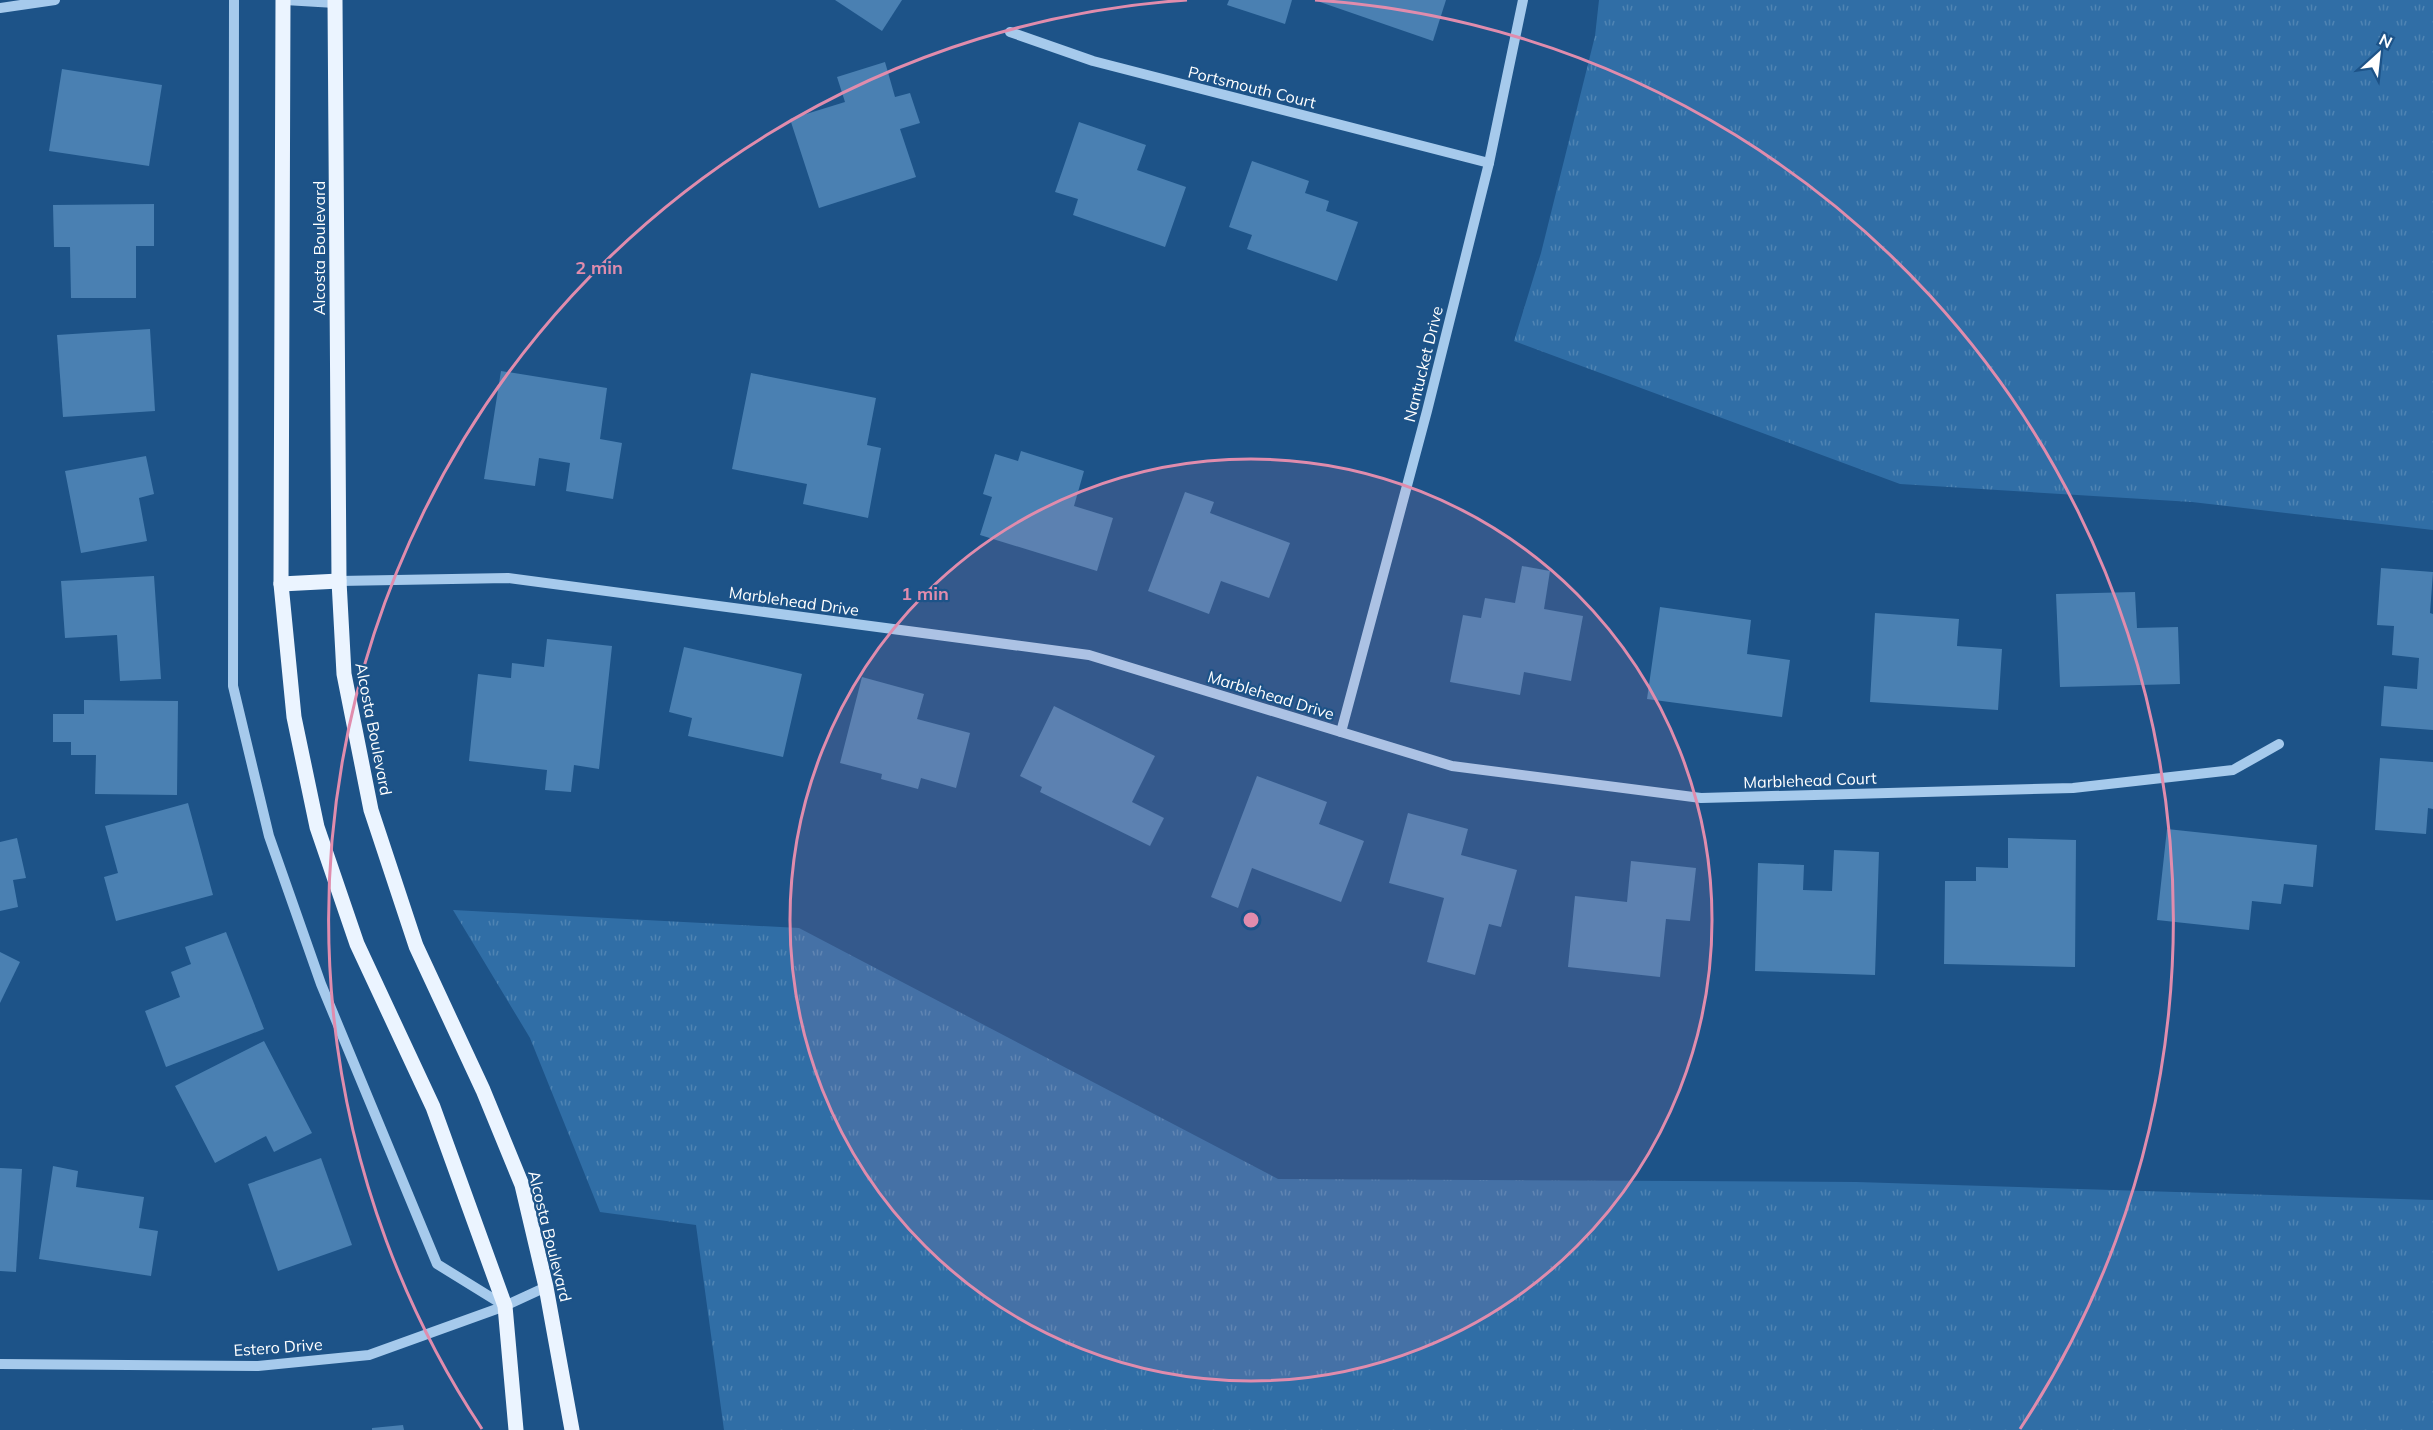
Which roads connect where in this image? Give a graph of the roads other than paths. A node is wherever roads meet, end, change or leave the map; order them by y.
1 (55, 0) edge
2 (234, 0) edge
3 (284, 0) edge
4 (1523, 0) edge
5 (335, 2) edge
6 (0, 8) edge
7 (1010, 32) dead end
8 (1489, 163) junction
9 (339, 581) junction
10 (281, 584) junction
11 (1341, 732) junction
12 (2278, 744) dead end
13 (546, 1287) junction
14 (505, 1306) junction
15 (0, 1364) edge
16 (516, 1430) edge
17 (572, 1430) edge

1 - 6 street
2 - 14 street
3 - 5 street
3 - 10 main road
4 - 8 street, Nantucket Drive
5 - 9 main road, Alcosta Boulevard
7 - 8 street, Portsmouth Court
8 - 11 street, Nantucket Drive
9 - 10 main road
9 - 11 street, Marblehead Drive
9 - 13 main road, Alcosta Boulevard
10 - 14 main road
11 - 12 street, Marblehead Court
13 - 14 street, Estero Drive
13 - 17 main road, Alcosta Boulevard
14 - 15 street, Estero Drive
14 - 16 main road

